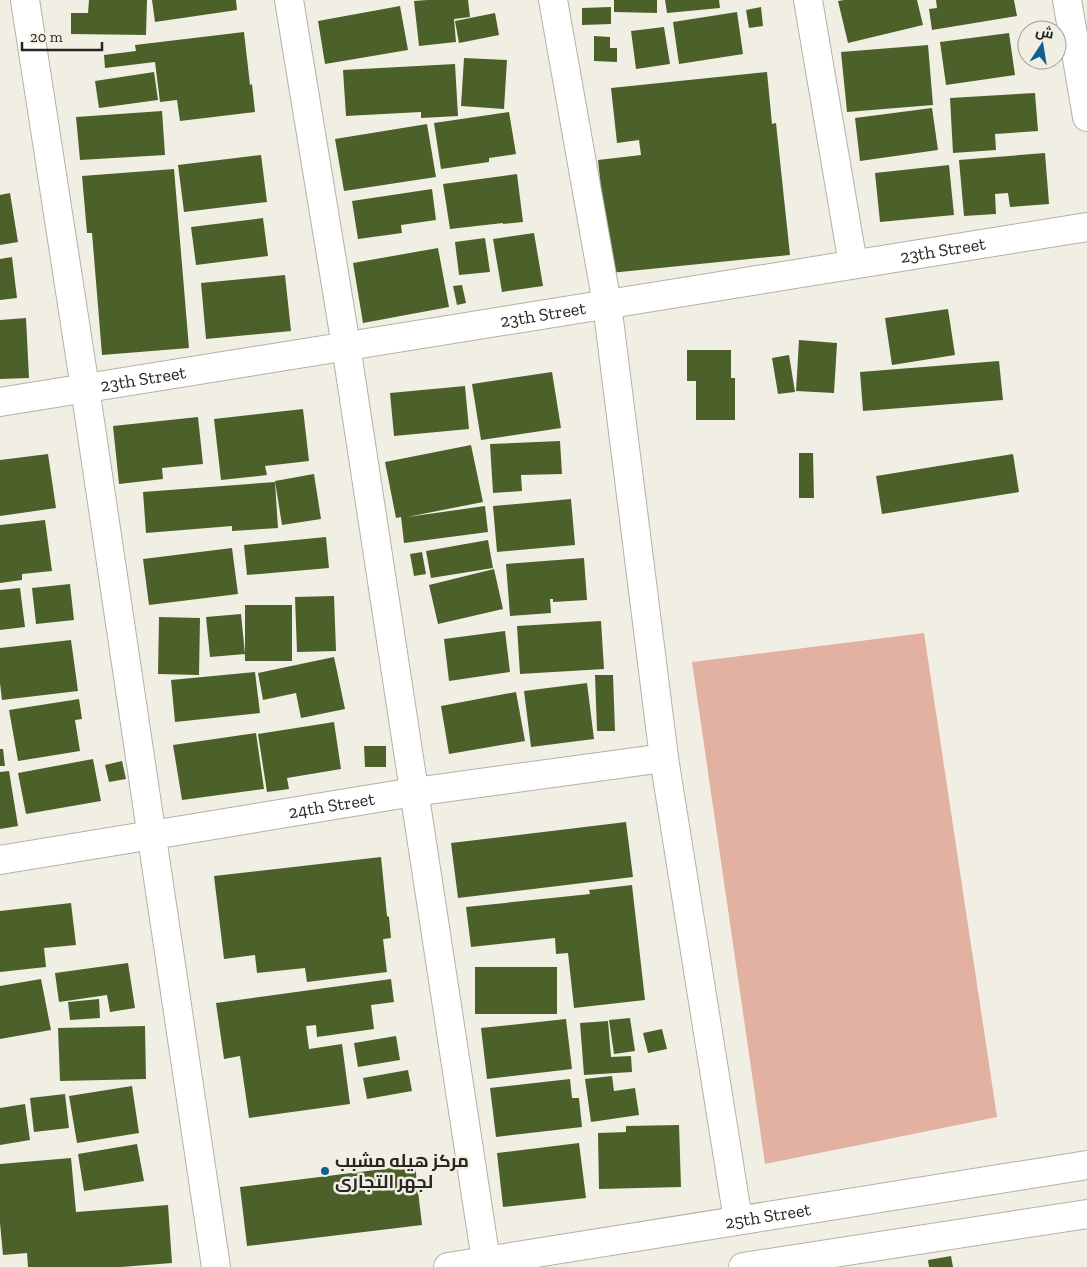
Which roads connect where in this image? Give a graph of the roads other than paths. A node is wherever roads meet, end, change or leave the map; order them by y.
1 (25, 0) edge
2 (289, 0) edge
3 (554, 0) edge
4 (808, 0) edge
5 (1067, 0) edge
6 (1087, 117) edge
7 (1087, 227) edge
8 (854, 264) junction
9 (607, 304) junction
10 (346, 346) junction
11 (85, 388) junction
12 (0, 402) edge
13 (664, 758) junction
14 (414, 792) junction
15 (151, 835) junction
16 (0, 860) edge
17 (1087, 1165) edge
18 (1087, 1214) edge
19 (738, 1220) junction
20 (486, 1261) junction
21 (216, 1267) edge
22 (448, 1267) edge
23 (743, 1267) edge

1 - 11 street
2 - 10 street
3 - 9 street
4 - 8 street
5 - 6 street
7 - 8 street, 23th Street
8 - 9 street, 23th Street
9 - 10 street, 23th Street
9 - 13 street
10 - 11 street, 23th Street
10 - 14 street
11 - 12 street, 23th Street
11 - 15 street
13 - 14 street, 24th Street
13 - 19 street
14 - 15 street, 24th Street
14 - 20 street
15 - 16 street, 24th Street
15 - 21 street
17 - 19 street, 25th Street
18 - 23 street
19 - 20 street, 25th Street
20 - 22 street, 25th Street

